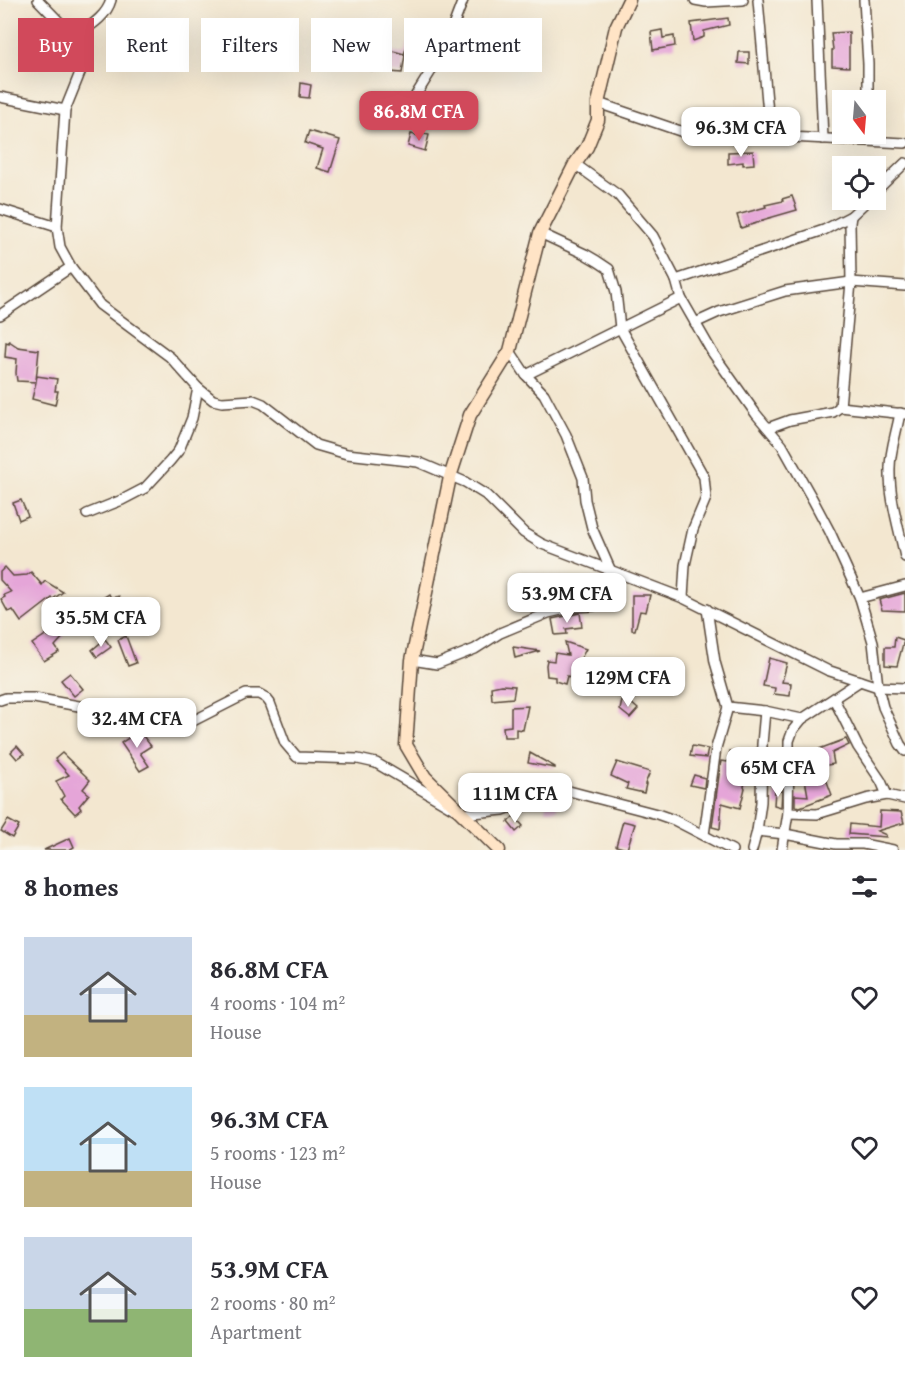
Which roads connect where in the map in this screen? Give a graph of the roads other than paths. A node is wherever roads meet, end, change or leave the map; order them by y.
1 (38, 0) edge
2 (111, 0) edge
3 (463, 0) edge
4 (629, 0) edge
5 (696, 0) edge
6 (743, 0) edge
7 (758, 0) edge
8 (817, 0) edge
9 (864, 0) edge
10 (56, 18) edge
11 (94, 23) edge
12 (80, 72) edge
13 (868, 90) edge
14 (416, 95) dead end
15 (0, 97) edge
16 (598, 103) junction
17 (65, 110) junction
18 (770, 136) junction
19 (823, 139) junction
20 (832, 139) edge
21 (886, 140) edge
22 (905, 143) edge
23 (905, 163) edge
24 (575, 164) junction
25 (886, 181) edge
26 (0, 209) edge
27 (857, 210) edge
28 (851, 216) junction
29 (57, 227) junction
30 (540, 233) junction
31 (71, 267) junction
32 (676, 280) junction
33 (851, 282) junction
34 (905, 286) edge
35 (681, 298) junction
36 (0, 315) edge
37 (695, 323) junction
38 (620, 328) junction
39 (510, 351) junction
40 (526, 375) junction
41 (198, 387) junction
42 (840, 407) junction
43 (903, 413) edge
44 (768, 428) junction
45 (450, 477) junction
46 (87, 514) dead end
47 (905, 556) edge
48 (610, 569) junction
49 (905, 586) edge
50 (683, 598) junction
51 (860, 598) junction
52 (707, 609) junction
53 (412, 660) junction
54 (860, 681) junction
55 (878, 687) junction
56 (905, 688) edge
57 (834, 699) junction
58 (0, 700) edge
59 (728, 707) junction
60 (765, 711) junction
61 (802, 719) junction
62 (905, 751) edge
63 (887, 795) junction
64 (905, 799) edge
65 (789, 813) junction
66 (462, 814) junction
67 (757, 831) junction
68 (785, 834) junction
69 (704, 835) junction
70 (499, 850) edge
71 (732, 850) edge
72 (752, 850) edge
73 (782, 850) edge
74 (893, 850) edge

1 - 10 street
2 - 11 street
3 - 14 street
4 - 16 street
5 - 6 street
7 - 18 street
8 - 19 street
9 - 13 street
12 - 17 street
15 - 17 street
16 - 18 street
16 - 24 street
17 - 29 street
18 - 19 street
19 - 20 street
21 - 22 street
23 - 25 street
24 - 30 street
24 - 32 street
26 - 29 street
27 - 28 street
28 - 32 street
28 - 33 street
29 - 31 street
30 - 38 street
30 - 39 street
31 - 36 street
31 - 41 street
32 - 35 street
33 - 34 street
33 - 37 street
33 - 42 street
35 - 37 street
35 - 38 street
37 - 44 street
38 - 40 street
38 - 50 street
39 - 40 street
39 - 45 street
40 - 48 street
41 - 45 street
41 - 46 street
42 - 43 street
42 - 44 street
43 - 47 street
44 - 51 street
45 - 48 street
45 - 53 street
48 - 50 street
48 - 53 street
49 - 51 street
50 - 52 street
51 - 55 street
52 - 54 street
52 - 59 street
53 - 66 street
54 - 55 street
54 - 57 street
55 - 56 street
55 - 62 street
57 - 61 street
57 - 63 street
58 - 66 street
59 - 60 street
59 - 69 street
60 - 61 street
60 - 67 street
61 - 65 street
63 - 64 street
63 - 65 street
65 - 68 street
66 - 69 street
66 - 70 street
67 - 68 street
67 - 72 street
68 - 73 street
68 - 74 street
69 - 71 street

